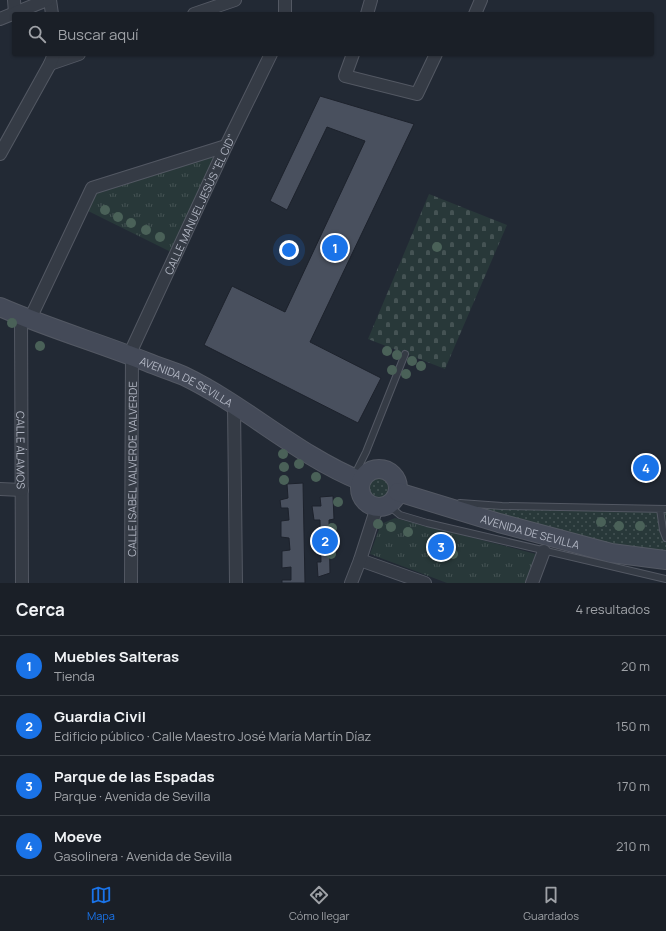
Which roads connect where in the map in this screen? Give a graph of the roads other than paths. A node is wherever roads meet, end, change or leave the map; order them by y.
1 (14, 0) edge
2 (47, 0) edge
3 (50, 0) edge
4 (234, 0) edge
5 (285, 0) edge
6 (481, 0) edge
7 (368, 1) edge
8 (15, 12) edge
9 (17, 12) edge
10 (52, 12) edge
11 (200, 12) edge
12 (285, 12) edge
13 (366, 12) edge
14 (476, 12) edge
15 (12, 14) edge
16 (0, 19) edge
17 (68, 56) edge
18 (269, 56) edge
19 (352, 56) edge
20 (435, 56) edge
21 (52, 59) edge
22 (226, 146) junction
23 (0, 154) edge
24 (0, 307) edge
25 (26, 318) junction
26 (405, 354) dead end
27 (131, 356) junction
28 (234, 405) junction
29 (357, 479) junction
30 (0, 489) edge
31 (22, 490) junction
32 (388, 501) junction
33 (426, 501) junction
34 (663, 509) edge
35 (666, 538) edge
36 (544, 551) junction
37 (360, 560) junction
38 (666, 560) edge
39 (666, 579) edge
40 (22, 583) edge
41 (131, 583) edge
42 (236, 583) edge
43 (351, 583) edge
44 (425, 583) edge
45 (532, 583) edge

1 - 8 street
2 - 9 street
3 - 10 street
4 - 11 street
5 - 12 street
6 - 14 street
7 - 13 street
15 - 16 street
17 - 21 street
18 - 22 street, CALLE MANUEL JESÚS "EL CID"
19 - 20 street
21 - 23 street
22 - 25 street
22 - 27 street, CALLE MANUEL JESÚS "EL CID"
24 - 25 main road, AVENIDA DE SEVILLA
25 - 27 main road, AVENIDA DE SEVILLA
25 - 31 street, CALLE ÁLAMOS
26 - 29 lane
27 - 28 main road, AVENIDA DE SEVILLA
27 - 41 street, CALLE ISABEL VALVERDE VALVERDE
28 - 29 main road, AVENIDA DE SEVILLA
28 - 42 street
29 - 32 main road
29 - 32 main road
30 - 31 street
31 - 40 street, CALLE ÁLAMOS
32 - 33 main road, AVENIDA DE SEVILLA
32 - 36 lane
32 - 37 street
33 - 34 lane
33 - 38 main road, AVENIDA DE SEVILLA
34 - 35 lane
36 - 39 lane
36 - 45 street
37 - 43 street
37 - 44 street

